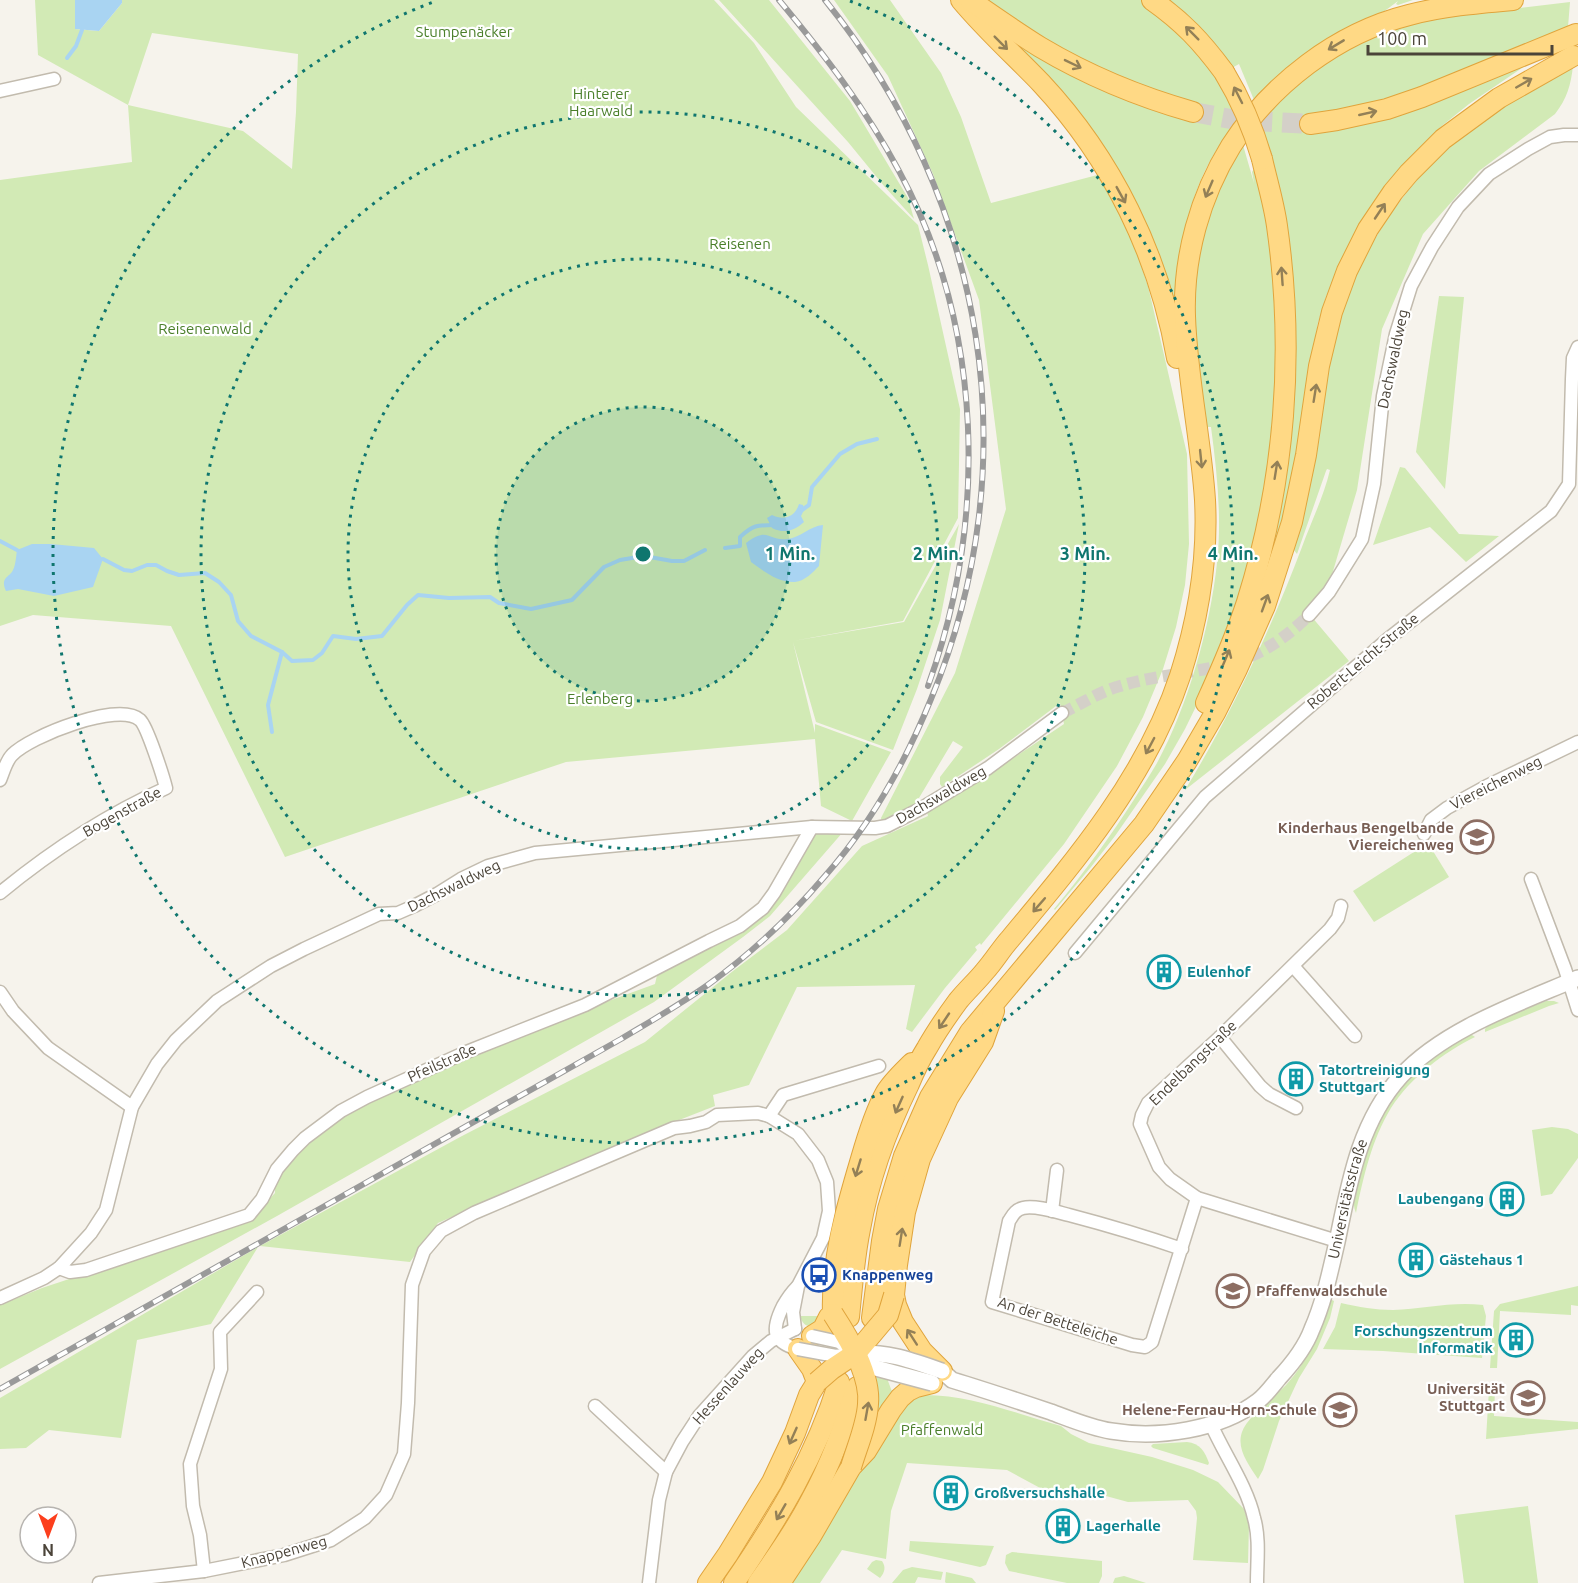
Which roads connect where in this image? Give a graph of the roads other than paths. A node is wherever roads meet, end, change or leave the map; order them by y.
1 (962, 0) edge
2 (970, 0) edge
3 (1152, 0) edge
4 (1513, 0) edge
5 (1576, 34) dead end
6 (1573, 56) dead end
7 (54, 79) dead end
8 (0, 92) edge
9 (1193, 112) tunnel mouth
10 (1310, 124) tunnel mouth
11 (1578, 135) edge
12 (1578, 347) edge
13 (1194, 401) junction
14 (1574, 485) edge
15 (1309, 615) tunnel mouth
16 (1062, 713) tunnel mouth
17 (1578, 742) edge
18 (0, 780) edge
19 (812, 827) junction
20 (1424, 834) dead end
21 (1531, 879) dead end
22 (0, 893) edge
23 (1341, 906) dead end
24 (1075, 953) dead end
25 (1293, 966) junction
26 (1574, 980) edge
27 (0, 992) edge
28 (997, 1000) junction
29 (1578, 1010) edge
30 (1355, 1036) dead end
31 (1220, 1037) junction
32 (924, 1052) junction
33 (879, 1066) dead end
34 (132, 1107) junction
35 (1296, 1108) dead end
36 (769, 1116) junction
37 (1057, 1170) dead end
38 (1197, 1198) junction
39 (1052, 1211) junction
40 (882, 1241) junction
41 (1337, 1241) junction
42 (1182, 1249) junction
43 (59, 1268) junction
44 (798, 1287) junction
45 (257, 1292) dead end
46 (894, 1295) junction
47 (0, 1298) edge
48 (841, 1315) junction
49 (872, 1318) dead end
50 (777, 1337) junction
51 (801, 1337) junction
52 (856, 1353) junction
53 (942, 1378) junction
54 (817, 1382) junction
55 (595, 1406) dead end
56 (1210, 1424) junction
57 (851, 1467) junction
58 (666, 1472) junction
59 (204, 1571) junction
60 (99, 1583) edge
61 (649, 1583) edge
62 (708, 1583) edge
63 (734, 1583) edge
64 (758, 1583) edge
65 (780, 1583) edge
66 (1257, 1583) edge

1 -> 13 highway
2 -> 9 highway
40 -> 3 highway, bridge
4 -> 13 highway
10 -> 5 highway
28 -> 6 highway
7 - 8 street
11 - 15 street, Dachswaldweg
12 - 14 street, Robert-Leicht-Straße
13 -> 32 highway
14 - 24 street, Robert-Leicht-Straße
16 - 19 street, Dachswaldweg
17 - 20 street, Viereichenweg
18 - 22 street, Bogenstraße
19 - 34 street, Dachswaldweg
19 - 43 street, Pfeilstraße
21 - 26 street
23 - 25 street, Endelbangstraße
25 - 30 street
25 - 31 street, Endelbangstraße
26 - 29 street
26 - 41 street, Universitätsstraße
27 - 34 street
28 - 40 highway
46 -> 28 highway
31 - 35 street
31 - 38 street, Endelbangstraße
32 -> 48 highway
32 -> 48 highway
33 - 36 street
34 - 43 street, Dachswaldweg
36 - 44 street, Hessenlauweg
36 - 59 street, Knappenweg
37 - 39 street
38 - 41 street, Endelbangstraße
38 - 42 street, An der Betteleiche
39 - 42 street, An der Betteleiche
39 - 42 street, An der Betteleiche
40 - 49 highway
41 - 56 street, Universitätsstraße
43 - 47 street, Dachswaldweg
44 - 50 street, Hessenlauweg
44 - 51 street, Hessenlauweg
45 - 59 street
46 - 52 highway, bridge
53 -> 46 highway, bridge
48 - 51 highway
48 - 52 highway, bridge
50 - 51 street, Hessenlauweg
50 - 51 street, Hessenlauweg
50 - 58 street, Hessenlauweg
51 - 52 street, Universitätsstraße, bridge
51 - 52 street, Universitätsstraße, bridge
51 - 54 highway
52 - 53 street, Universitätsstraße, bridge
52 - 54 highway, bridge
57 -> 52 highway, bridge
53 - 56 street, Universitätsstraße
53 - 57 highway
54 -> 62 highway
55 - 58 street
56 - 66 street
57 - 65 highway
58 - 61 street, Hessenlauweg
59 - 60 street, Knappenweg
64 -> 63 highway

